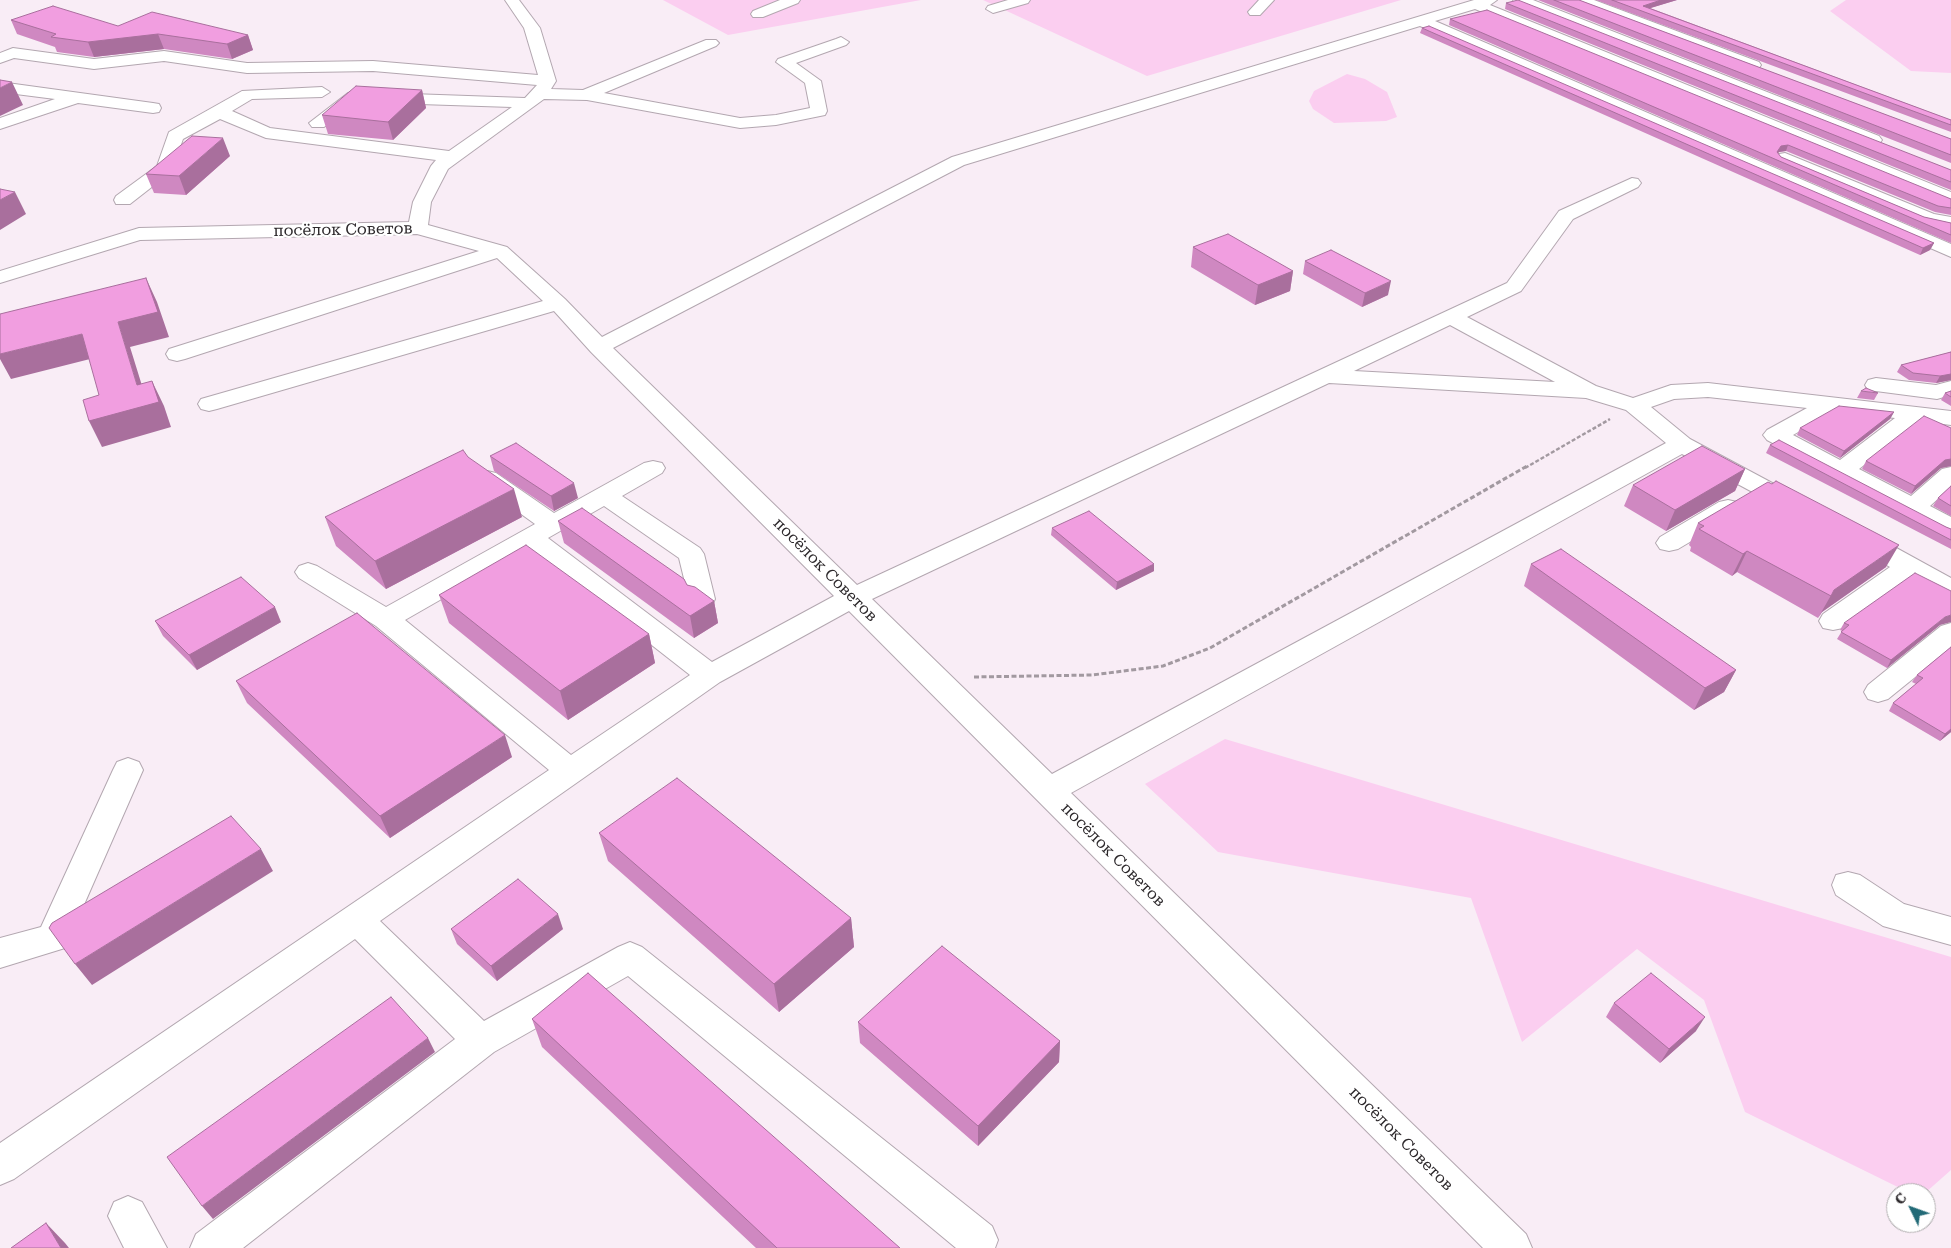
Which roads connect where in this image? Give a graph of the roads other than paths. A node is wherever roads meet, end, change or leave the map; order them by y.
1 (512, 0) edge
2 (793, 0) edge
3 (1023, 0) edge
4 (1267, 0) edge
5 (1520, 0) edge
6 (1581, 0) edge
7 (1628, 0) edge
8 (1483, 2) edge
9 (1602, 8) junction
10 (993, 9) dead end
11 (1255, 12) dead end
12 (758, 14) dead end
13 (1443, 14) junction
14 (1421, 21) junction
15 (840, 42) dead end
16 (711, 43) dead end
17 (0, 58) edge
18 (94, 64) junction
19 (1562, 64) edge
20 (1767, 70) edge
21 (0, 87) edge
22 (322, 92) dead end
23 (36, 93) junction
24 (539, 93) junction
25 (587, 95) junction
26 (75, 98) junction
27 (153, 108) dead end
28 (219, 112) junction
29 (318, 123) dead end
30 (0, 124) edge
31 (1887, 145) edge
32 (1772, 153) edge
33 (452, 157) junction
34 (1632, 183) dead end
35 (1951, 199) edge
36 (123, 200) dead end
37 (1951, 223) edge
38 (418, 228) junction
39 (1951, 251) edge
40 (500, 252) junction
41 (0, 277) edge
42 (558, 303) junction
43 (1451, 317) junction
44 (599, 347) junction
45 (177, 354) dead end
46 (1325, 376) junction
47 (1876, 386) dead end
48 (1588, 391) junction
49 (1946, 391) edge
50 (209, 404) dead end
51 (1830, 404) junction
52 (1634, 405) junction
53 (1915, 414) junction
54 (1951, 418) edge
55 (1682, 444) junction
56 (653, 468) dead end
57 (1842, 470) junction
58 (1951, 474) edge
59 (487, 478) edge
60 (1763, 487) junction
61 (604, 496) junction
62 (1912, 507) junction
63 (1815, 515) edge
64 (1951, 527) edge
65 (1840, 529) edge
66 (541, 530) junction
67 (1669, 543) dead end
68 (1909, 566) junction
69 (308, 572) dead end
70 (1951, 589) edge
71 (852, 598) junction
72 (702, 599) edge
73 (386, 619) junction
74 (1833, 621) dead end
75 (1951, 633) edge
76 (710, 675) junction
77 (1878, 692) dead end
78 (128, 770) dead end
79 (570, 770) junction
80 (1048, 791) junction
81 (1848, 885) dead end
82 (356, 919) junction
83 (1951, 931) edge
84 (0, 953) edge
85 (482, 1041) junction
86 (0, 1166) edge
87 (978, 1240) dead end
88 (210, 1248) edge
89 (1512, 1248) edge

1 - 24 street
2 - 12 street
3 - 10 street
4 - 11 street
5 - 31 street
6 - 9 street
7 - 9 street
8 - 13 street
8 - 35 street
9 - 20 street
13 - 14 street
13 - 19 street
14 - 39 street
14 - 44 street
15 - 25 street
16 - 25 street
17 - 18 street
18 - 23 street
18 - 24 street
21 - 23 street
22 - 28 street
23 - 26 street
24 - 25 street
24 - 29 street
24 - 33 street
26 - 27 street
26 - 30 street
28 - 33 street
28 - 36 street
32 - 37 street
33 - 38 street
34 - 43 street
38 - 40 street, посёлок Советов
38 - 41 street, посёлок Советов
40 - 42 street, посёлок Советов
40 - 45 street
42 - 44 street, посёлок Советов
42 - 50 street
43 - 46 street
43 - 48 street
44 - 71 street, посёлок Советов
46 - 48 street
46 - 71 street
47 - 49 street
48 - 52 street
51 - 52 street
51 - 53 street
51 - 57 street
52 - 55 street
53 - 54 street
53 - 57 street
55 - 60 street
55 - 80 street
56 - 61 street
57 - 62 street
58 - 62 street
59 - 66 street
60 - 63 street
60 - 67 street
61 - 66 street
61 - 72 street
62 - 64 street
65 - 68 street
66 - 73 street
66 - 76 street
68 - 70 street
68 - 74 street
69 - 73 street
71 - 76 street
71 - 80 street, посёлок Советов
73 - 79 street
75 - 77 street
76 - 79 street
78 - 84 street
79 - 82 street
80 - 89 street, посёлок Советов
81 - 83 street
82 - 85 street
82 - 86 street
85 - 87 street
85 - 88 street

